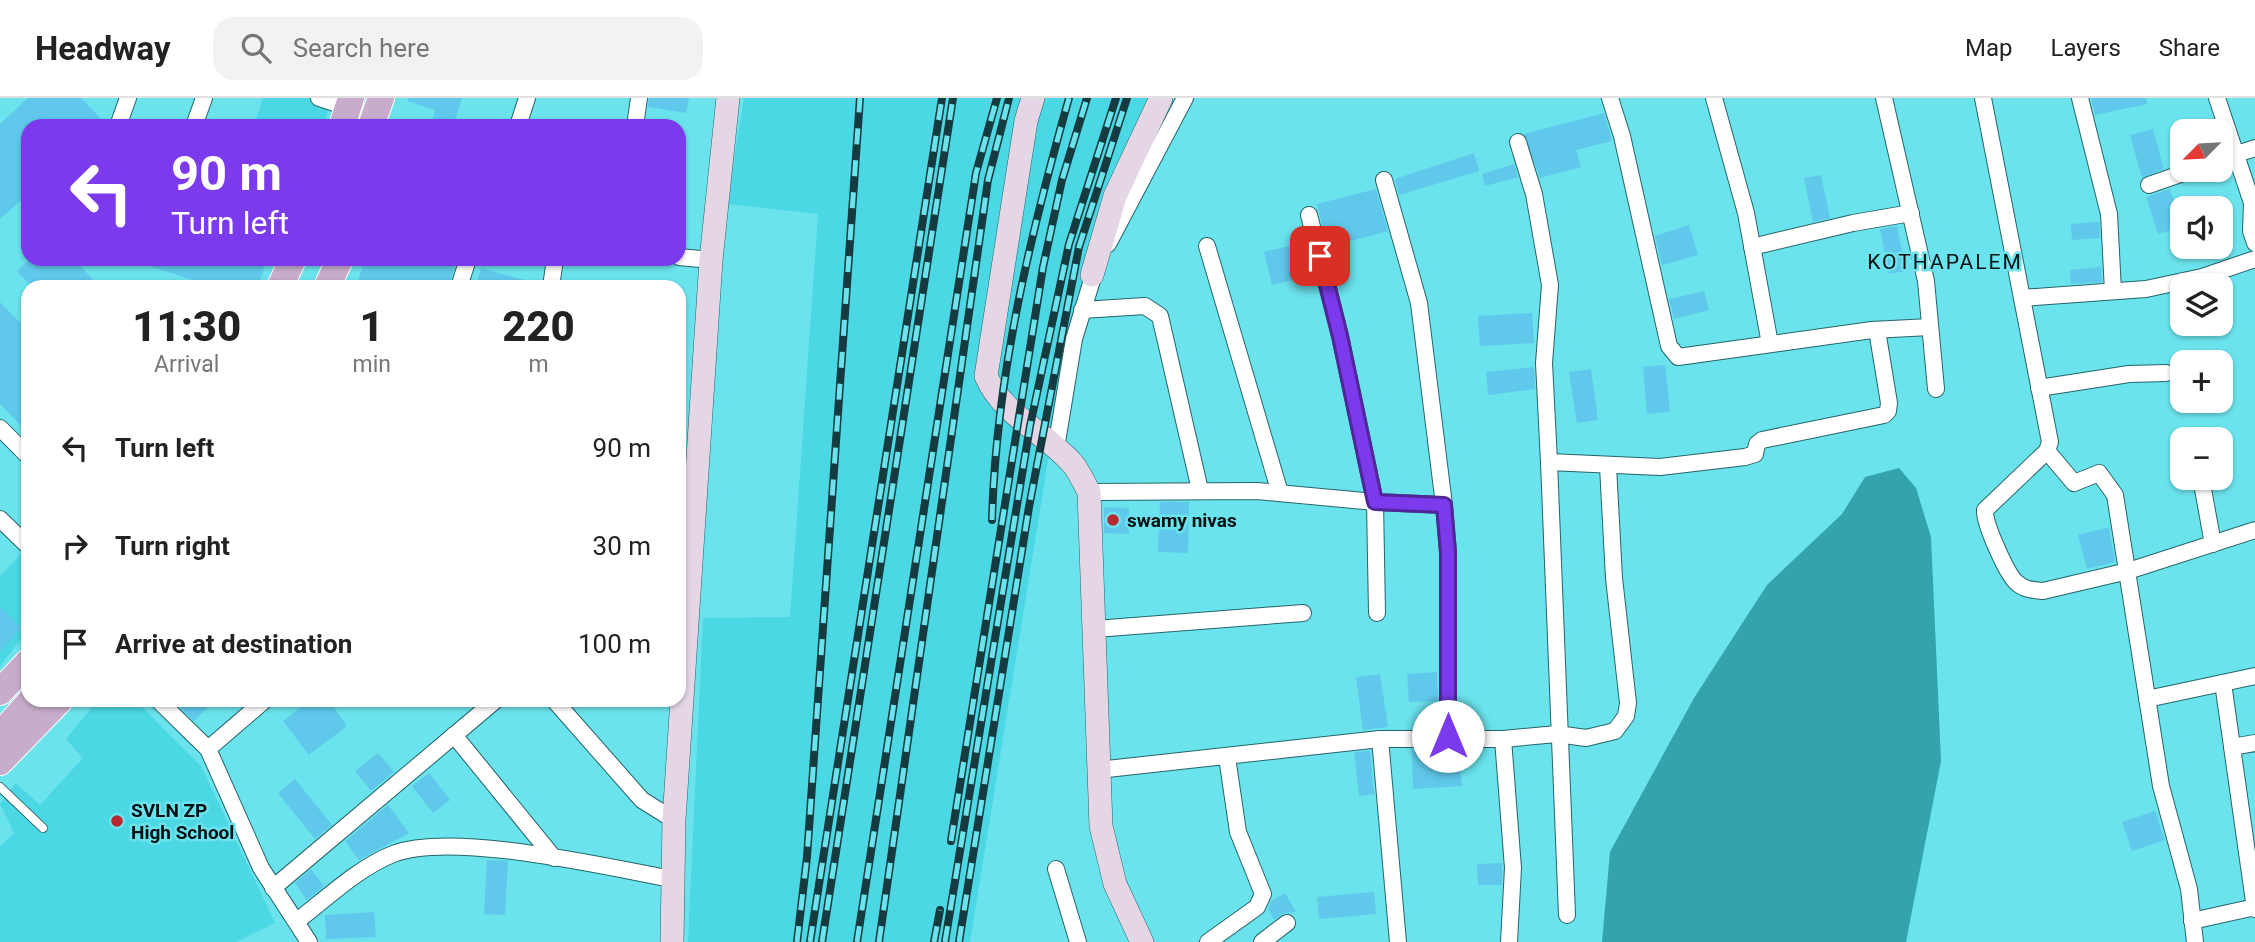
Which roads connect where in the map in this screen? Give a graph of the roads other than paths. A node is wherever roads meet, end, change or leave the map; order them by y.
1 (128, 98) edge
2 (204, 98) edge
3 (319, 98) edge
4 (381, 98) edge
5 (397, 98) edge
6 (527, 98) edge
7 (639, 98) edge
8 (728, 98) edge
9 (1033, 98) edge
10 (1161, 98) edge
11 (1185, 98) edge
12 (1610, 98) edge
13 (1714, 98) edge
14 (1884, 98) edge
15 (1983, 98) edge
16 (2080, 98) edge
17 (2217, 98) edge
18 (347, 110) edge
19 (120, 119) edge
20 (196, 119) edge
21 (374, 119) edge
22 (391, 119) edge
23 (520, 119) edge
24 (636, 119) edge
25 (2221, 119) edge
26 (1518, 142) dead end
27 (2255, 148) edge
28 (2233, 155) edge
29 (2233, 167) edge
30 (2170, 178) edge
31 (1384, 180) dead end
32 (2149, 185) dead end
33 (1911, 214) junction
34 (1309, 215) dead end
35 (2255, 243) edge
36 (1207, 246) dead end
37 (1752, 247) junction
38 (686, 258) edge
39 (2255, 259) edge
40 (711, 260) junction
41 (1091, 275) junction
42 (2113, 291) junction
43 (2021, 298) junction
44 (1082, 310) junction
45 (1930, 327) junction
46 (1877, 330) junction
47 (1770, 344) junction
48 (2166, 373) dead end
49 (2039, 388) junction
50 (1936, 389) dead end
51 (0, 428) edge
52 (1056, 448) junction
53 (21, 449) edge
54 (2047, 451) junction
55 (1549, 462) junction
56 (1608, 466) junction
57 (1200, 490) junction
58 (2203, 490) edge
59 (1089, 492) junction
60 (1280, 493) junction
61 (1375, 502) junction
62 (1444, 505) junction
63 (0, 519) edge
64 (2255, 530) edge
65 (21, 540) edge
66 (2213, 544) junction
67 (686, 564) edge
68 (2129, 571) junction
69 (1303, 612) dead end
70 (1377, 613) dead end
71 (1095, 629) junction
72 (21, 668) edge
73 (2255, 676) edge
74 (3, 683) edge
75 (2223, 683) junction
76 (2147, 699) junction
77 (25, 707) edge
78 (53, 707) edge
79 (165, 707) edge
80 (257, 707) edge
81 (488, 707) edge
82 (560, 707) edge
83 (679, 707) edge
84 (0, 734) edge
85 (1558, 734) junction
86 (454, 735) junction
87 (1448, 736) junction
88 (1503, 738) junction
89 (1380, 739) junction
90 (2255, 743) edge
91 (2232, 747) junction
92 (208, 749) junction
93 (1227, 757) junction
94 (0, 762) edge
95 (1097, 770) junction
96 (0, 786) edge
97 (674, 820) junction
98 (43, 828) dead end
99 (554, 858) junction
100 (1056, 869) dead end
101 (672, 879) junction
102 (273, 888) junction
103 (2255, 908) edge
104 (1567, 915) dead end
105 (297, 921) junction
106 (2192, 921) junction
107 (1287, 923) dead end
108 (1396, 941) edge
109 (309, 942) edge
110 (672, 942) edge
111 (1077, 942) edge
112 (1142, 942) edge
113 (1209, 942) edge
114 (1262, 942) edge
115 (1509, 942) edge
116 (2195, 942) edge

1 - 19 street
2 - 20 street
3 - 18 street
4 - 21 main road
5 - 22 main road
6 - 23 street
7 - 24 street
8 - 40 street
9 - 52 street
10 - 41 street
11 - 41 street
12 - 47 street
13 - 37 street
14 - 33 street
15 - 43 street
16 - 42 street
17 - 25 street
26 - 55 street
27 - 28 street
29 - 35 street
30 - 32 street
31 - 62 street
33 - 37 street
33 - 45 street
34 - 61 street
36 - 60 street
37 - 47 street
38 - 40 street
39 - 42 street
40 - 67 street
41 - 44 street
42 - 43 street
43 - 49 street
44 - 52 street
44 - 57 street
45 - 46 street
45 - 50 street
46 - 47 street
46 - 56 street
48 - 49 street
49 - 54 street
51 - 53 street
52 - 59 street
54 - 68 street
54 - 68 street
55 - 56 street
55 - 85 street
56 - 85 street
57 - 59 street
57 - 60 street
58 - 66 street
59 - 71 street
60 - 61 street
61 - 62 street
61 - 70 street
62 - 87 street
63 - 65 street
64 - 66 street
66 - 68 street
68 - 76 street
69 - 71 street
71 - 95 street
72 - 74 main road
73 - 75 street
75 - 76 street
75 - 91 street
76 - 106 street
77 - 84 main road
78 - 94 main road
79 - 92 street
80 - 92 street
81 - 86 street
82 - 97 street
83 - 97 street
85 - 88 street
85 - 104 street
86 - 99 street
86 - 102 street
87 - 88 street
87 - 89 street
88 - 115 street
89 - 93 street
89 - 108 street
90 - 91 street
91 - 103 street
92 - 102 street
93 - 95 street
93 - 113 street
95 - 112 street
96 - 98 lane
97 - 101 street
99 - 101 street
99 - 105 street
100 - 111 street
101 - 110 street
102 - 105 street
103 - 106 street
105 - 109 street
106 - 116 street
107 - 114 street

